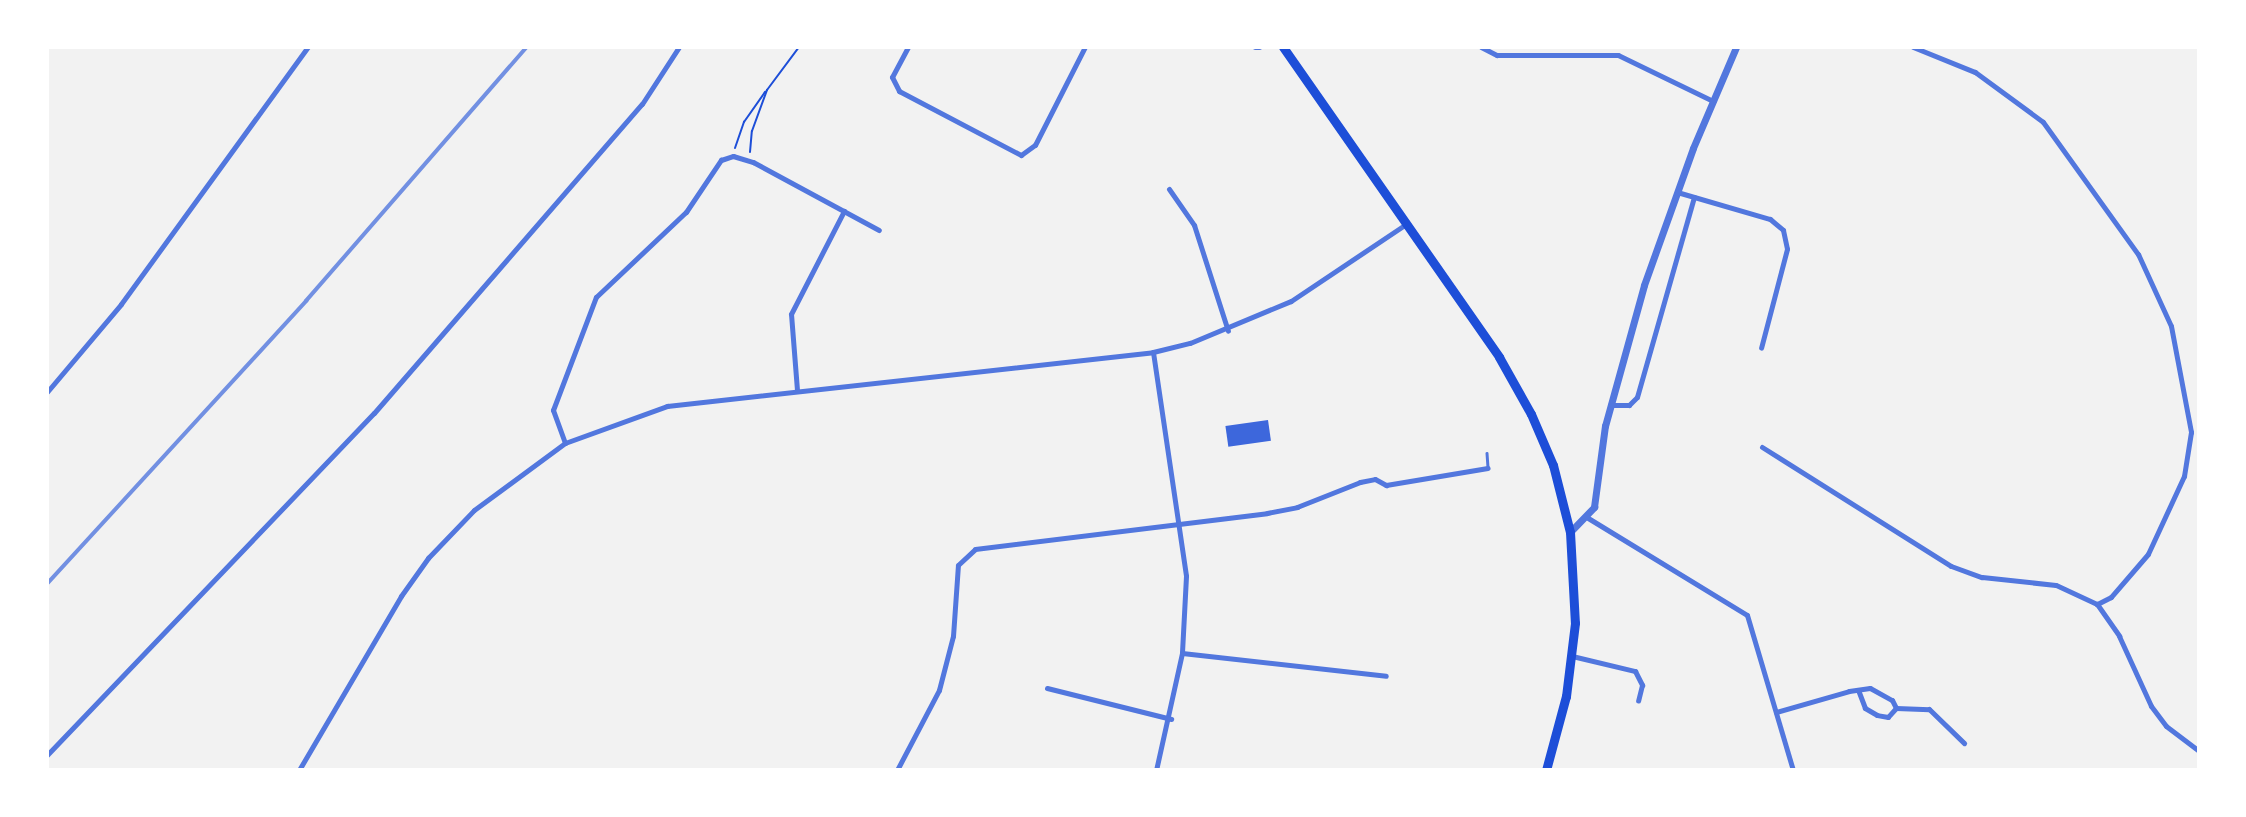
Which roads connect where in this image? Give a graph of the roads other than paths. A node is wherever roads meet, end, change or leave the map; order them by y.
1 (308, 47) edge
2 (679, 47) edge
3 (908, 47) edge
4 (1085, 47) edge
5 (1283, 47) edge
6 (1481, 47) edge
7 (1736, 47) edge
8 (1913, 47) edge
9 (1713, 101) junction
10 (1169, 189) dead end
11 (1677, 192) junction
12 (1694, 197) junction
13 (844, 211) junction
14 (1406, 224) junction
15 (879, 230) dead end
16 (1228, 331) junction
17 (1761, 348) dead end
18 (1153, 352) junction
19 (797, 390) junction
20 (47, 392) edge
21 (1610, 405) junction
22 (565, 443) junction
23 (1762, 447) dead end
24 (1487, 453) dead end
25 (1488, 468) joint
26 (1588, 518) junction
27 (1180, 523) junction
28 (1570, 532) junction
29 (2097, 604) junction
30 (1182, 653) junction
31 (1572, 656) junction
32 (1385, 676) dead end
33 (1047, 688) dead end
34 (1858, 690) junction
35 (1638, 701) dead end
36 (1896, 708) junction
37 (1776, 712) junction
38 (1171, 719) junction
39 (1964, 743) dead end
40 (2199, 751) edge
41 (47, 755) edge
42 (1550, 769) edge
43 (299, 770) edge
44 (897, 770) edge
45 (1156, 770) edge
46 (1793, 770) edge

1 - 20 street
2 - 41 street
3 - 4 street
5 - 14 main road
6 - 9 street
7 - 9 street
8 - 29 street
9 - 11 street
10 - 16 street
11 - 12 street
11 - 21 street
12 - 17 street
12 - 21 street
13 - 15 street
13 - 19 street
13 - 22 street
14 - 16 street
14 - 28 main road
16 - 18 street
18 - 19 street
18 - 27 street
19 - 22 street
21 - 26 street
22 - 43 street
23 - 29 street
24 - 25 lane
25 - 27 street
26 - 28 street
26 - 37 street
27 - 30 street
27 - 44 street
28 - 31 main road
29 - 40 street
30 - 32 street
30 - 38 street
31 - 35 street
31 - 42 main road
33 - 38 street
34 - 36 street
34 - 36 street
34 - 37 street
36 - 39 street
37 - 46 street
38 - 45 street

